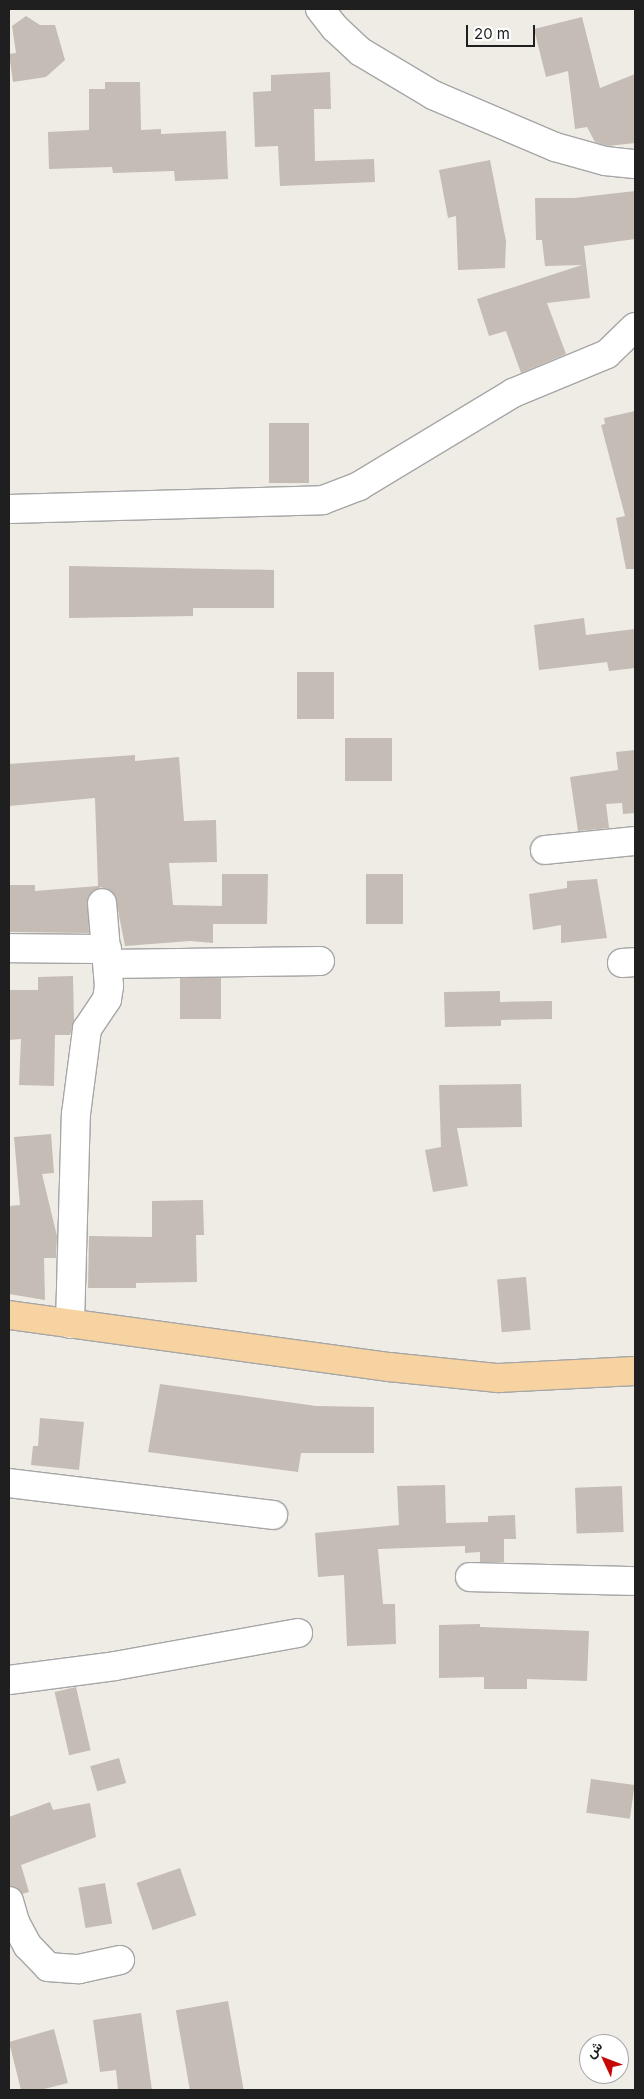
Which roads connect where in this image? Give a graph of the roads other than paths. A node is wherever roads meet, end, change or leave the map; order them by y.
1 (320, 9) edge
2 (635, 164) edge
3 (635, 327) edge
4 (9, 509) edge
5 (635, 841) edge
6 (545, 850) dead end
7 (102, 903) dead end
8 (9, 948) edge
9 (108, 956) junction
10 (320, 961) dead end
11 (9, 1315) edge
12 (70, 1324) junction
13 (635, 1371) edge
14 (9, 1483) edge
15 (273, 1515) dead end
16 (470, 1577) dead end
17 (635, 1580) edge
18 (298, 1633) dead end
19 (9, 1680) edge
20 (9, 1901) edge
21 (120, 1960) dead end

1 - 2 street
3 - 4 street
5 - 6 street
7 - 9 street
8 - 9 street
9 - 10 street
9 - 12 street
11 - 12 main road
12 - 13 main road
14 - 15 street
16 - 17 street
18 - 19 street
20 - 21 street

